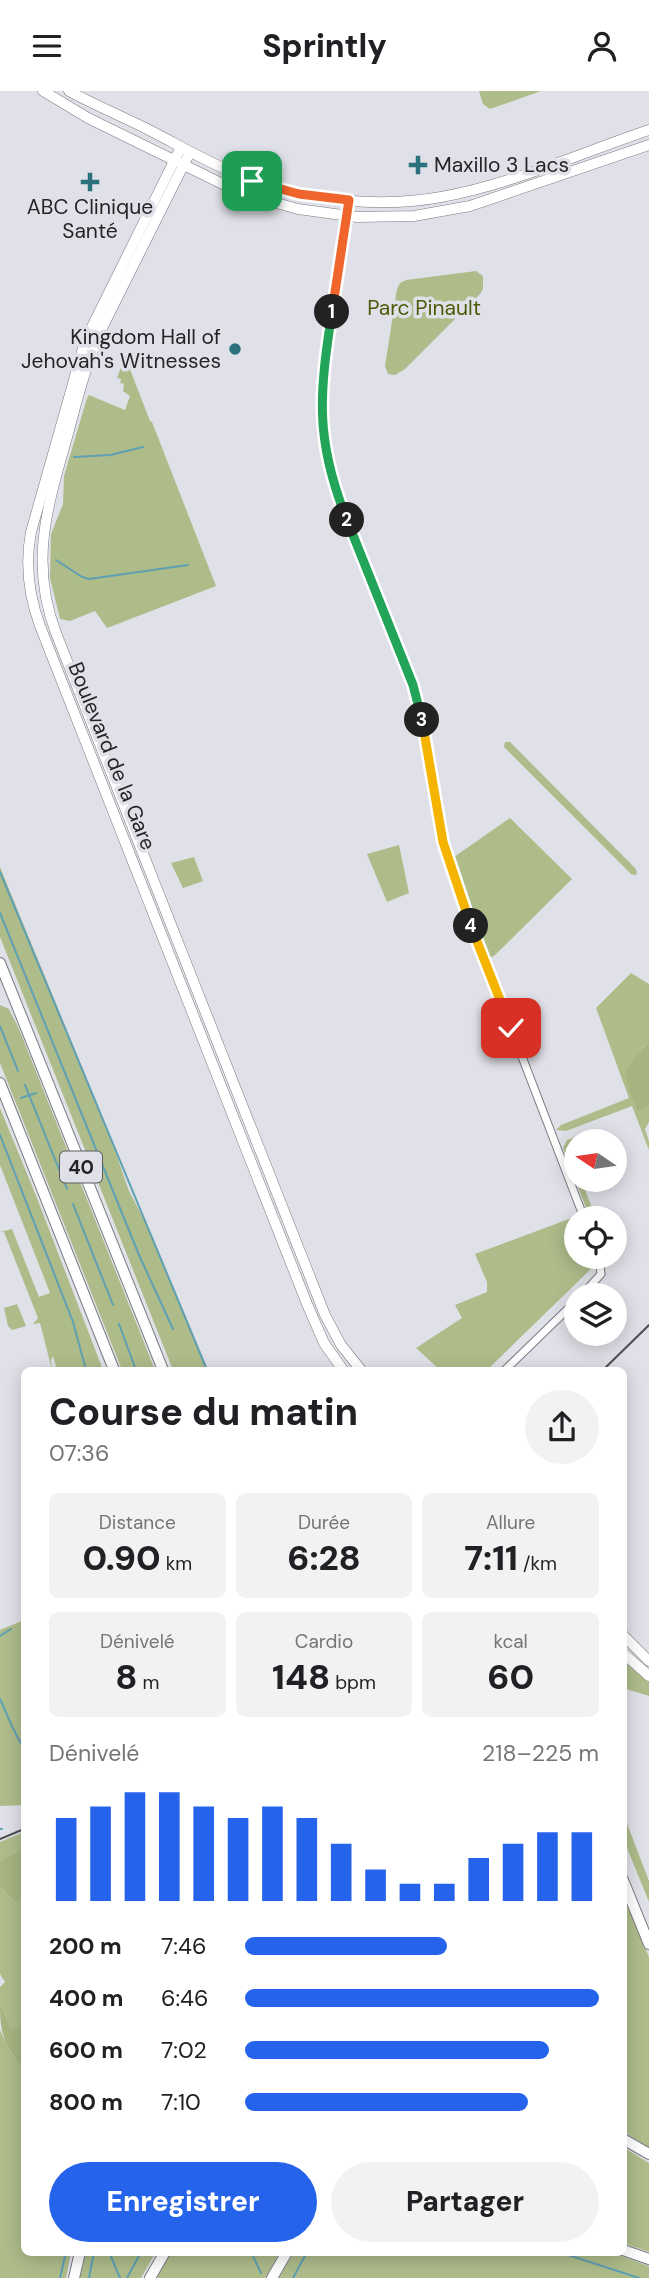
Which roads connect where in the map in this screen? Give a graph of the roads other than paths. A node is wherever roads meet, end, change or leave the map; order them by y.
1 (43, 91) edge
2 (69, 91) edge
3 (649, 130) edge
4 (649, 145) edge
5 (186, 150) junction
6 (179, 163) junction
7 (349, 200) junction
8 (346, 216) junction
9 (0, 963) edge
10 (0, 1083) edge
11 (579, 1206) edge
12 (564, 1313) edge
13 (113, 1367) edge
14 (162, 1367) edge
15 (342, 1367) edge
16 (359, 1367) edge
17 (508, 1367) edge
18 (627, 1639) edge
19 (627, 1657) edge
20 (649, 1661) edge
21 (649, 1676) edge
22 (627, 1890) edge
23 (649, 1944) edge
24 (627, 2141) edge
25 (649, 2154) edge
26 (627, 2251) edge
27 (79, 2256) edge
28 (163, 2256) edge
29 (285, 2256) edge
30 (649, 2259) edge
31 (74, 2278) edge
32 (150, 2278) edge
33 (272, 2278) edge

1 - 6 main road
2 - 5 main road
3 - 7 main road
4 - 8 main road
5 - 6 main road, Boulevard de la Gare
5 - 7 main road
6 - 8 main road
6 - 15 main road, Boulevard de la Gare
6 - 16 main road, Boulevard de la Gare
7 - 8 street
8 - 11 street
9 - 14 highway, 40
10 - 13 highway, 40
12 - 17 street
18 - 20 main road
19 - 21 main road
22 - 23 highway
24 - 25 highway
26 - 30 highway
27 - 31 highway
28 - 32 highway
29 - 33 highway

